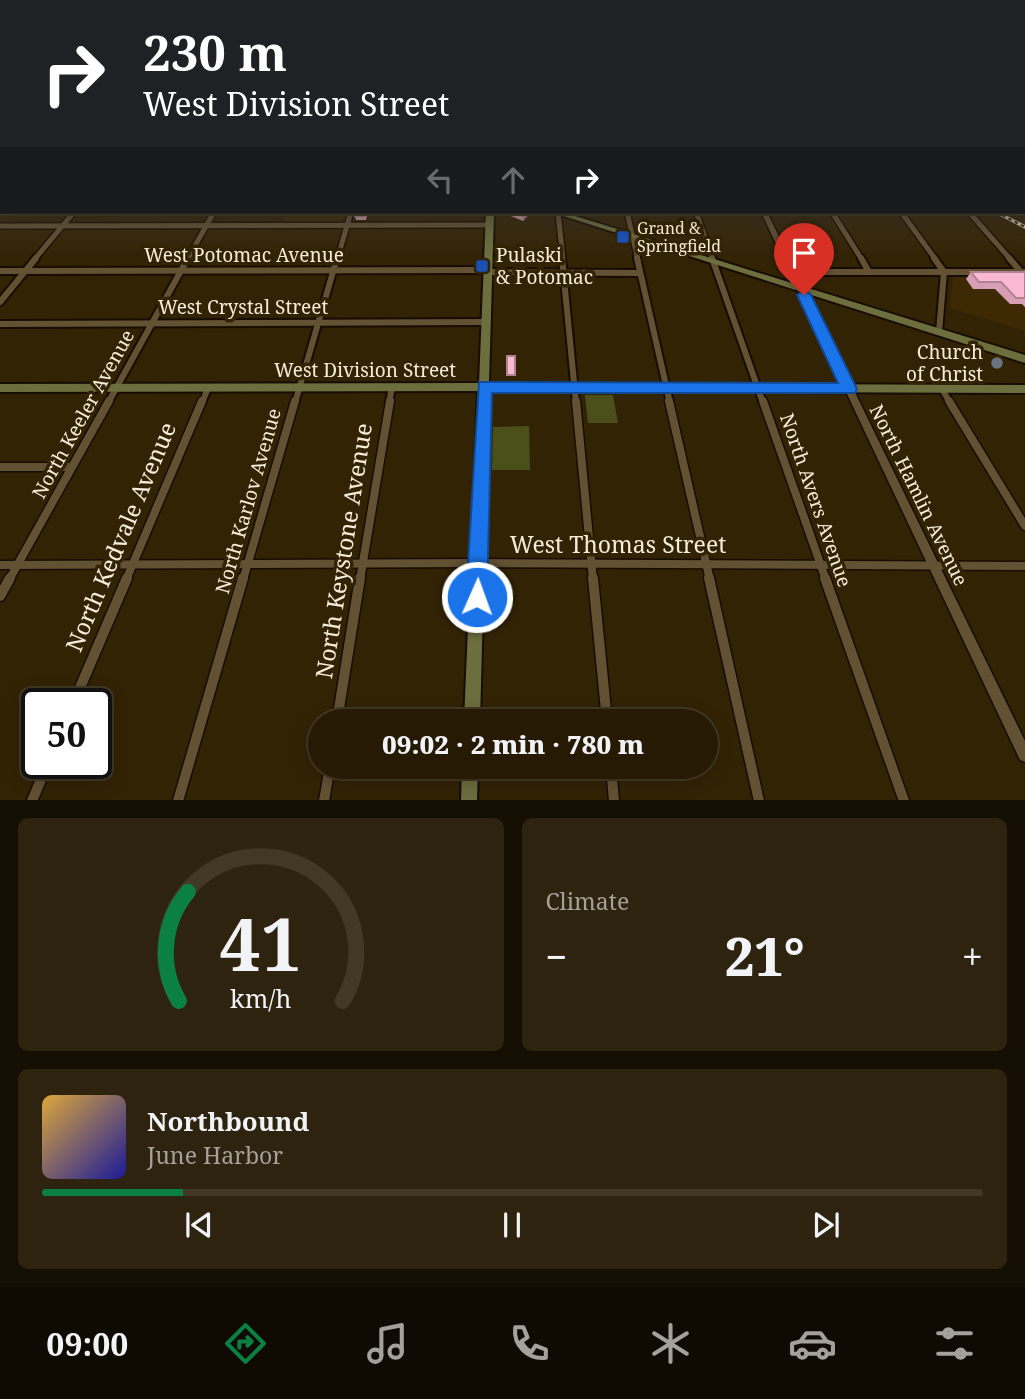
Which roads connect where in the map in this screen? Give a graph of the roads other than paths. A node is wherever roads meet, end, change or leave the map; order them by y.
1 (72, 214) edge
2 (213, 214) edge
3 (350, 214) edge
4 (490, 214) edge
5 (557, 214) edge
6 (563, 214) edge
7 (627, 214) edge
8 (697, 214) edge
9 (765, 214) edge
10 (833, 214) edge
11 (902, 214) edge
12 (971, 214) edge
13 (347, 225) junction
14 (489, 225) junction
15 (0, 226) edge
16 (63, 226) junction
17 (206, 226) junction
18 (632, 236) junction
19 (713, 262) junction
20 (334, 270) junction
21 (0, 271) edge
22 (26, 271) junction
23 (181, 271) junction
24 (488, 271) junction
25 (564, 272) junction
26 (793, 272) junction
27 (869, 272) junction
28 (944, 272) junction
29 (640, 273) junction
30 (1024, 273) edge
31 (801, 289) junction
32 (0, 302) edge
33 (486, 322) junction
34 (318, 323) junction
35 (0, 324) edge
36 (151, 324) junction
37 (939, 332) junction
38 (1025, 359) edge
39 (300, 387) junction
40 (392, 387) junction
41 (485, 387) junction
42 (575, 387) junction
43 (0, 388) edge
44 (116, 388) junction
45 (208, 388) junction
46 (666, 388) junction
47 (758, 388) junction
48 (849, 389) junction
49 (942, 389) junction
50 (1025, 389) edge
51 (0, 467) edge
52 (71, 467) junction
53 (1025, 526) edge
54 (478, 563) junction
55 (247, 564) junction
56 (363, 564) junction
57 (592, 564) junction
58 (706, 564) junction
59 (0, 565) edge
60 (17, 565) junction
61 (132, 565) junction
62 (821, 565) junction
63 (934, 565) junction
64 (1025, 566) edge
65 (0, 596) edge
66 (80, 688) edge
67 (339, 709) edge
68 (472, 709) edge
69 (606, 709) edge
70 (1025, 755) edge
71 (41, 779) edge
72 (328, 779) edge
73 (470, 779) edge
74 (612, 779) edge
75 (32, 800) edge
76 (178, 800) edge
77 (324, 800) edge
78 (469, 800) edge
79 (614, 800) edge
80 (759, 800) edge
81 (904, 800) edge

1 - 16 street
2 - 17 street, North Keeler Avenue
3 - 13 street, North Karlov Avenue
4 - 14 main road
5 - 25 street
6 - 18 main road
7 - 18 street
8 - 19 street, North Avers Avenue
9 - 26 street, North Hamlin Avenue
10 - 27 street
11 - 28 street
12 - 30 street
13 - 14 street
13 - 17 street
13 - 20 street, North Karlov Avenue
14 - 24 main road
15 - 16 street
16 - 17 street
16 - 22 street
17 - 23 street, North Keeler Avenue
18 - 19 main road
18 - 29 street
19 - 31 main road
19 - 47 street, North Avers Avenue
20 - 23 street, West Potomac Avenue
20 - 24 street, West Potomac Avenue
20 - 34 street, North Karlov Avenue
21 - 22 street, West Potomac Avenue
22 - 23 street, West Potomac Avenue
22 - 32 street
23 - 36 street, North Keeler Avenue
24 - 25 street, West Potomac Avenue
24 - 33 main road
25 - 29 street, West Potomac Avenue
25 - 42 street
26 - 27 street
26 - 31 street, North Hamlin Avenue
27 - 28 street
28 - 30 street
28 - 37 street
29 - 46 street
31 - 37 main road
31 - 48 street, North Hamlin Avenue
33 - 34 street, West Crystal Street
33 - 41 main road
34 - 36 street, West Crystal Street
34 - 39 street, North Karlov Avenue
35 - 36 street, West Crystal Street
36 - 44 street, North Keeler Avenue
37 - 38 main road
39 - 40 main road, West Division Street
39 - 45 main road, West Division Street
39 - 55 street, North Karlov Avenue
40 - 41 main road, West Division Street
40 - 56 street, North Keystone Avenue
41 - 42 main road, West Division Street
41 - 54 main road
42 - 46 main road, West Division Street
42 - 57 street
43 - 44 main road, West Division Street
44 - 45 main road, West Division Street
44 - 52 street, North Keeler Avenue
45 - 61 street, North Kedvale Avenue
46 - 47 main road, West Division Street
46 - 58 street
47 - 48 main road, West Division Street
47 - 62 street, North Avers Avenue
48 - 49 main road, West Division Street
48 - 63 street, North Hamlin Avenue
49 - 50 main road, West Division Street
49 - 53 street
51 - 52 street
52 - 60 street, North Keeler Avenue
54 - 56 street, West Thomas Street
54 - 57 street, West Thomas Street
54 - 68 main road
55 - 56 street, West Thomas Street
55 - 61 street, West Thomas Street
55 - 76 street, North Karlov Avenue
56 - 67 street, North Keystone Avenue
57 - 58 street, West Thomas Street
57 - 69 street
58 - 62 street, West Thomas Street
58 - 80 street
59 - 60 street, West Thomas Street
60 - 61 street, West Thomas Street
60 - 65 street, North Keeler Avenue
61 - 66 street, North Kedvale Avenue
62 - 63 street, West Thomas Street
62 - 81 street, North Avers Avenue
63 - 64 street, West Thomas Street
63 - 70 street, North Hamlin Avenue
71 - 75 street
72 - 77 street
73 - 78 main road
74 - 79 street

